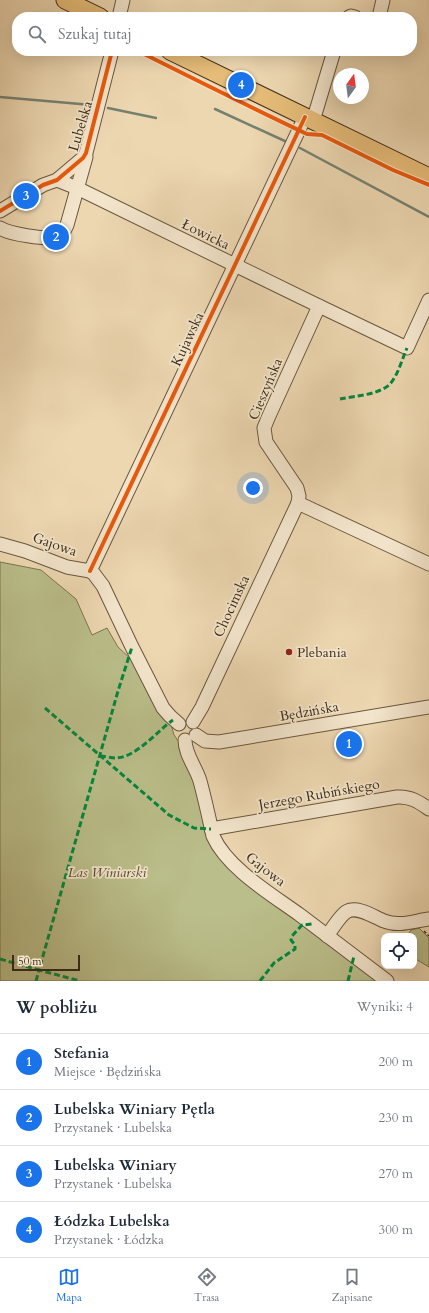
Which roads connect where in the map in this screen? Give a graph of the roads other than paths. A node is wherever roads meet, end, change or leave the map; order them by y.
1 (66, 0) edge
2 (123, 0) edge
3 (383, 0) edge
4 (90, 12) edge
5 (120, 12) edge
6 (380, 12) edge
7 (111, 56) edge
8 (180, 56) edge
9 (332, 56) edge
10 (309, 119) junction
11 (86, 153) junction
12 (429, 177) edge
13 (57, 180) junction
14 (77, 188) junction
15 (0, 211) edge
16 (0, 228) edge
17 (234, 266) junction
18 (429, 300) edge
19 (319, 306) junction
20 (298, 503) junction
21 (0, 544) edge
22 (428, 560) edge
23 (90, 571) junction
24 (429, 707) edge
25 (193, 722) junction
26 (179, 724) junction
27 (190, 738) junction
28 (429, 809) edge
29 (211, 829) junction
30 (429, 919) edge
31 (327, 936) junction
32 (387, 981) edge

1 - 4 main road
2 - 5 street
3 - 6 street
7 - 11 street, Lubelska
8 - 10 main road
9 - 10 street, Kujawska
10 - 12 main road
10 - 17 street, Kujawska
11 - 13 street, Lubelska
11 - 14 street
13 - 14 street, Łowicka
13 - 15 street, Lubelska
14 - 16 street
14 - 17 street, Łowicka
17 - 19 street, Łowicka
17 - 23 street, Kujawska
18 - 19 street, Łowicka
19 - 20 street, Cieszyńska
20 - 22 street
20 - 25 street, Chocimska
21 - 23 street, Gajowa
23 - 26 street, Gajowa
24 - 27 street, Będzińska
25 - 26 street
25 - 27 street
26 - 27 street
27 - 29 street, Gajowa
28 - 29 street, Jerzego Rubińskiego
29 - 31 street, Gajowa
30 - 31 street
31 - 32 street, Gajowa

